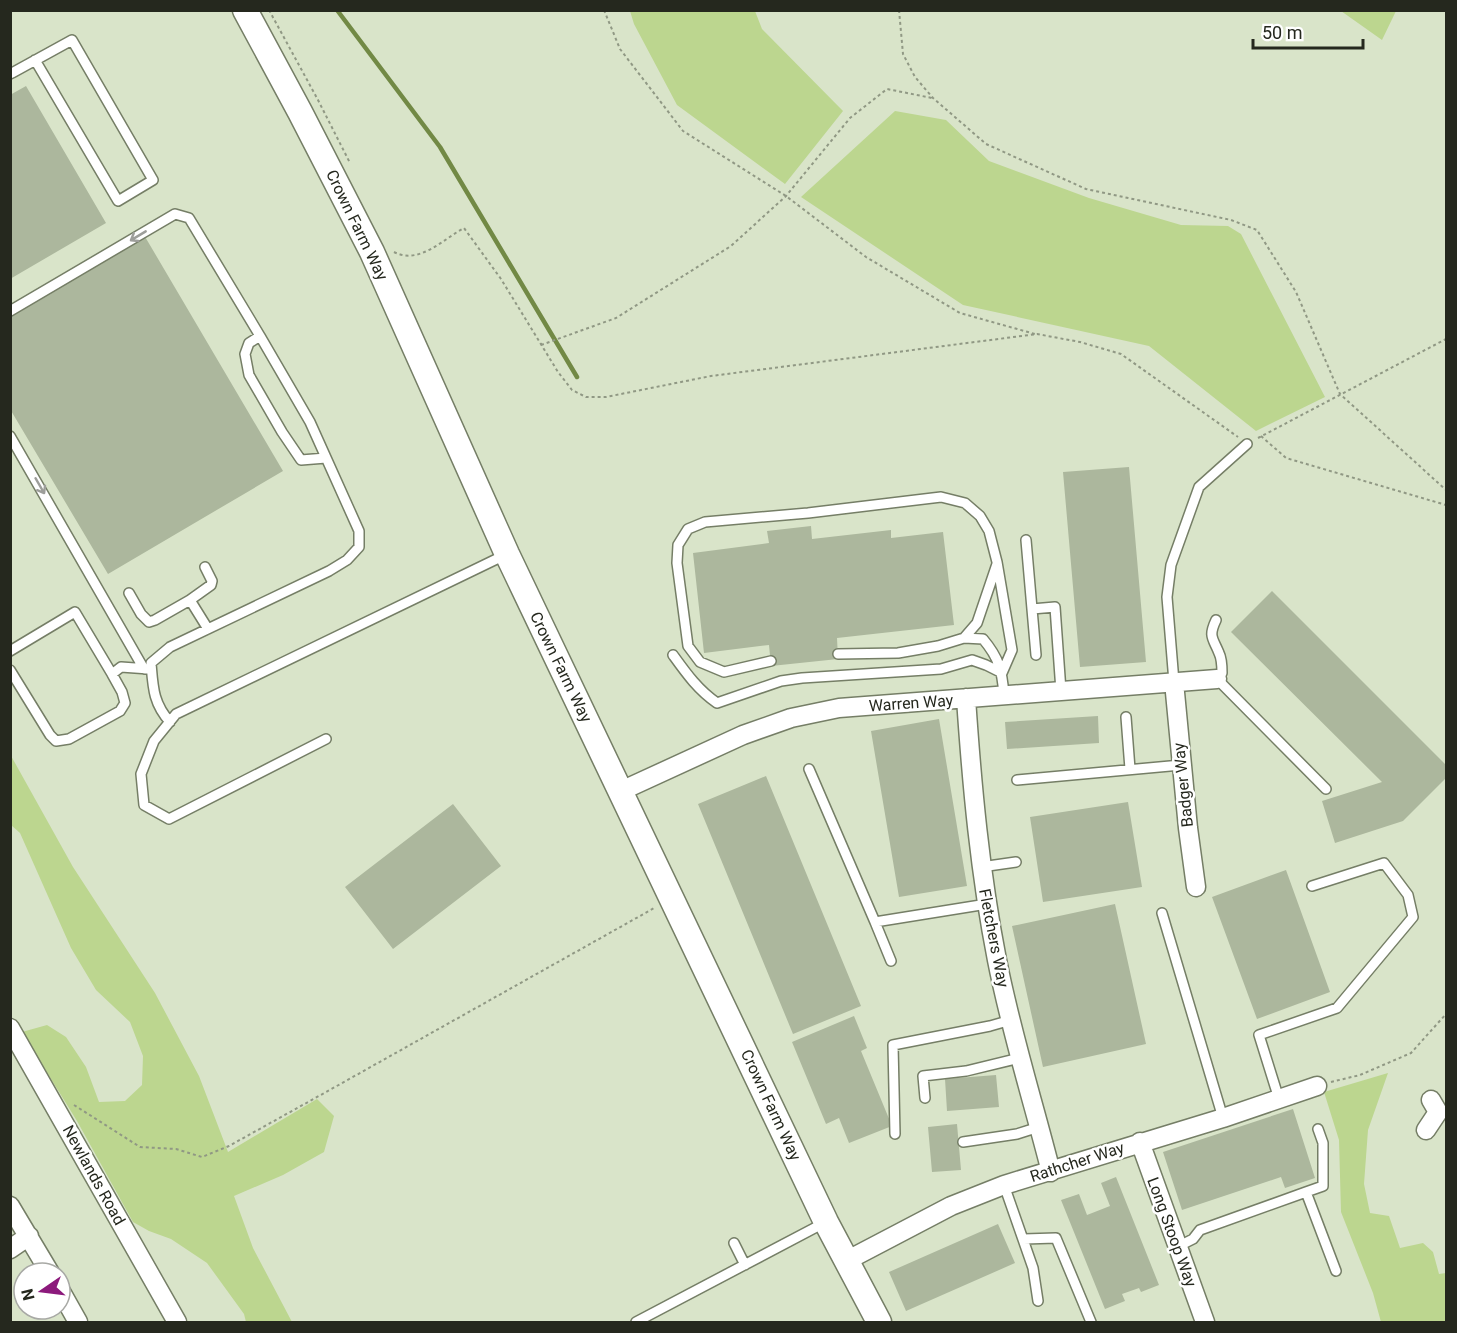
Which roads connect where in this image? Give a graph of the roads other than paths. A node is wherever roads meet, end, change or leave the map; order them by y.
1 (245, 10) edge
2 (35, 60) junction
3 (11, 72) edge
4 (10, 311) edge
5 (260, 336) junction
6 (10, 436) edge
7 (1247, 444) road end
8 (326, 458) junction
9 (1026, 540) dead end
10 (507, 554) junction
11 (997, 562) junction
12 (205, 567) dead end
13 (129, 593) dead end
14 (190, 600) junction
15 (1032, 609) junction
16 (1216, 620) dead end
17 (208, 629) junction
18 (964, 638) junction
19 (10, 651) edge
20 (838, 654) dead end
21 (673, 655) dead end
22 (1036, 655) dead end
23 (771, 662) dead end
24 (148, 669) junction
25 (10, 670) edge
26 (112, 674) junction
27 (1002, 674) junction
28 (1217, 678) junction
29 (1174, 682) junction
30 (1061, 691) junction
31 (1004, 695) junction
32 (966, 698) junction
33 (1126, 717) dead end
34 (170, 722) junction
35 (326, 739) dead end
36 (1181, 765) junction
37 (809, 769) dead end
38 (1130, 770) junction
39 (1017, 780) dead end
40 (1326, 789) dead end
41 (621, 791) junction
42 (1016, 862) dead end
43 (981, 867) junction
44 (1312, 885) dead end
45 (1196, 887) dead end
46 (987, 904) junction
47 (1162, 913) dead end
48 (875, 922) junction
49 (891, 961) dead end
50 (1011, 1020) junction
51 (10, 1028) edge
52 (1020, 1058) junction
53 (1317, 1086) road end
54 (925, 1098) dead end
55 (1279, 1099) junction
56 (1438, 1107) edge
57 (1223, 1118) junction
58 (1039, 1126) junction
59 (1318, 1129) dead end
60 (1425, 1130) dead end
61 (895, 1134) dead end
62 (963, 1142) dead end
63 (1140, 1142) junction
64 (1051, 1172) junction
65 (1004, 1185) junction
66 (1306, 1192) junction
67 (10, 1206) edge
68 (826, 1222) junction
69 (29, 1236) junction
70 (1024, 1239) junction
71 (734, 1243) dead end
72 (1177, 1247) junction
73 (10, 1249) edge
74 (43, 1261) edge
75 (846, 1261) junction
76 (745, 1265) junction
77 (1336, 1271) dead end
78 (1038, 1301) dead end
79 (177, 1323) edge
80 (636, 1323) edge
81 (879, 1323) edge
82 (1091, 1323) edge
83 (1205, 1323) edge

1 - 10 street, Crown Farm Way
2 - 2 lane
2 - 3 lane
5 -> 4 lane
5 - 8 lane
5 - 8 lane
6 -> 24 lane
7 - 29 lane
8 - 17 lane
9 - 15 lane
10 - 34 lane
10 - 41 street, Crown Farm Way
11 - 18 lane
11 - 23 lane
11 - 27 lane
12 - 14 lane
13 - 14 lane
14 - 17 lane
15 - 22 lane
15 - 30 lane
16 - 28 lane
17 - 24 lane
18 - 20 lane
18 - 27 lane
19 - 26 lane
21 - 27 lane
24 - 26 lane
24 - 34 lane
25 - 26 lane
27 - 31 lane
28 - 29 street, Warren Way
28 - 40 lane
29 - 30 street, Warren Way
29 - 36 street, Badger Way
30 - 31 street, Warren Way
31 - 32 street, Warren Way
32 - 41 street, Warren Way
32 - 43 street, Fletchers Way
33 - 38 lane
34 - 35 lane
36 - 38 lane
36 - 45 street, Badger Way
37 - 48 lane
38 - 39 lane
41 - 68 street, Crown Farm Way
42 - 43 lane
43 - 46 street, Fletchers Way
44 - 55 lane
46 - 48 lane
46 - 50 street, Fletchers Way
47 - 57 lane
48 - 49 lane
50 - 52 street, Fletchers Way
50 - 61 lane
51 - 79 street, Newlands Road
52 - 54 lane
52 - 58 street, Fletchers Way
53 - 55 street, Rathcher Way
55 - 57 street, Rathcher Way
56 - 60 street
57 - 63 street, Rathcher Way
58 - 62 lane
58 - 64 street, Fletchers Way
59 - 66 lane
63 - 64 street, Rathcher Way
63 - 72 street, Long Stoop Way
64 - 65 street, Rathcher Way
65 - 70 lane
65 - 75 street, Rathcher Way
66 - 72 lane
66 - 77 lane
67 - 69 street
68 - 75 street, Crown Farm Way
68 - 76 lane
69 - 73 street
69 - 74 street
70 - 78 lane
70 - 82 lane
71 - 76 lane
72 - 83 street, Long Stoop Way
75 - 81 street, Crown Farm Way
76 - 80 lane

